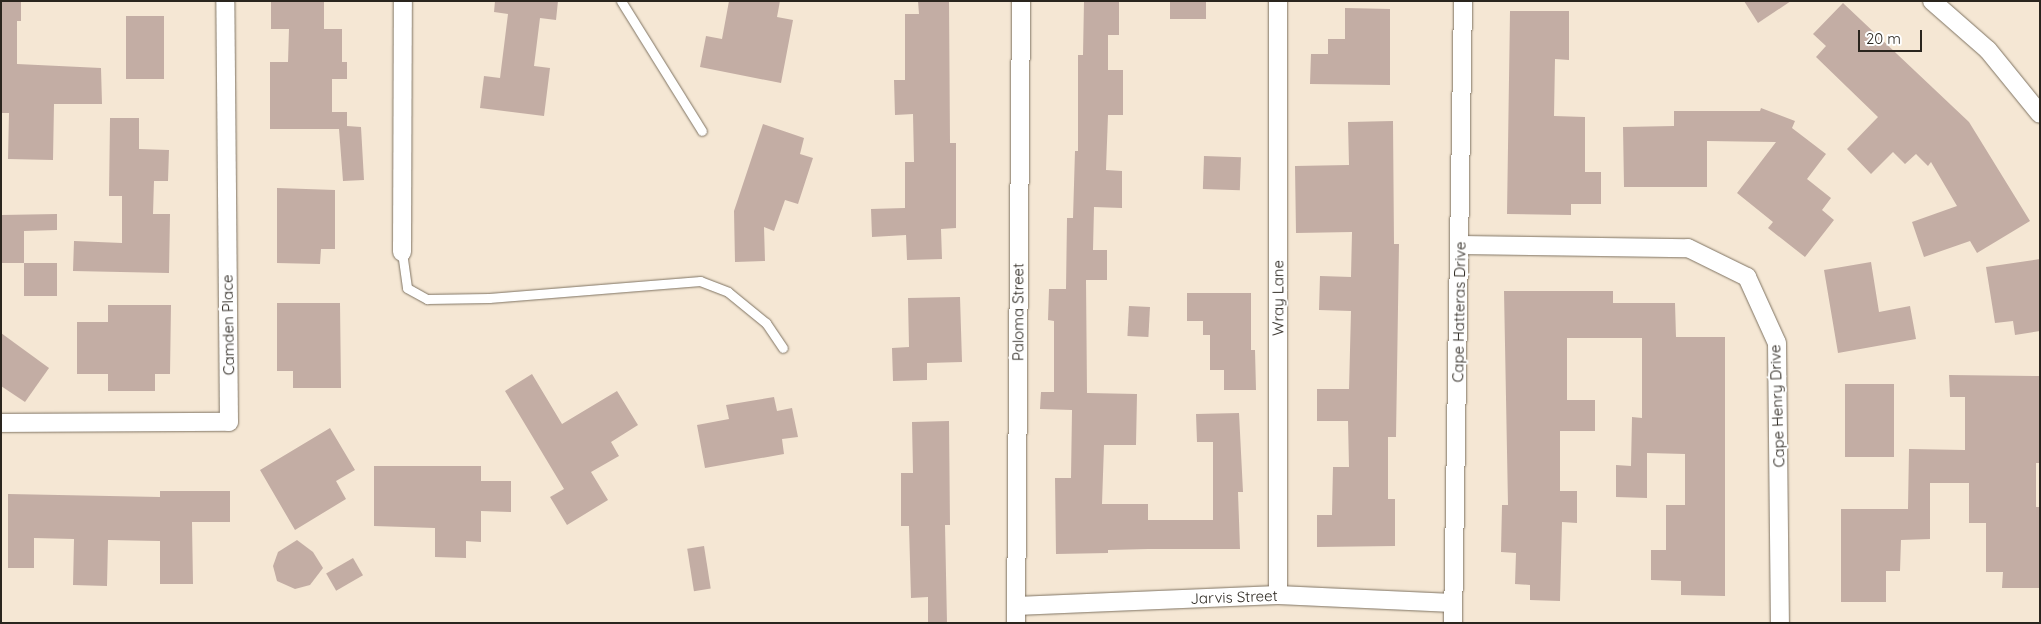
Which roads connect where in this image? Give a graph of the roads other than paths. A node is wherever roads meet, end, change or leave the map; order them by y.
1 (225, 1) edge
2 (403, 1) edge
3 (621, 1) edge
4 (1020, 1) edge
5 (1278, 1) edge
6 (1464, 1) edge
7 (1932, 1) edge
8 (2040, 114) edge
9 (702, 131) dead end
10 (1461, 245) junction
11 (402, 252) joint
12 (783, 348) dead end
13 (1, 423) edge
14 (1278, 595) junction
15 (1453, 603) junction
16 (1016, 614) edge
17 (1453, 623) edge
18 (1780, 623) edge

1 - 13 street, Camden Place
2 - 11 street
3 - 9 lane
4 - 16 street, Paloma Street
5 - 14 street, Wray Lane
6 - 10 street, Cape Hatteras Drive
7 - 8 street
10 - 15 street, Cape Hatteras Drive
10 - 18 street, Cape Henry Drive
11 - 12 lane
14 - 15 street, Jarvis Street
14 - 16 street, Jarvis Street
15 - 17 street, Cape Hatteras Drive

